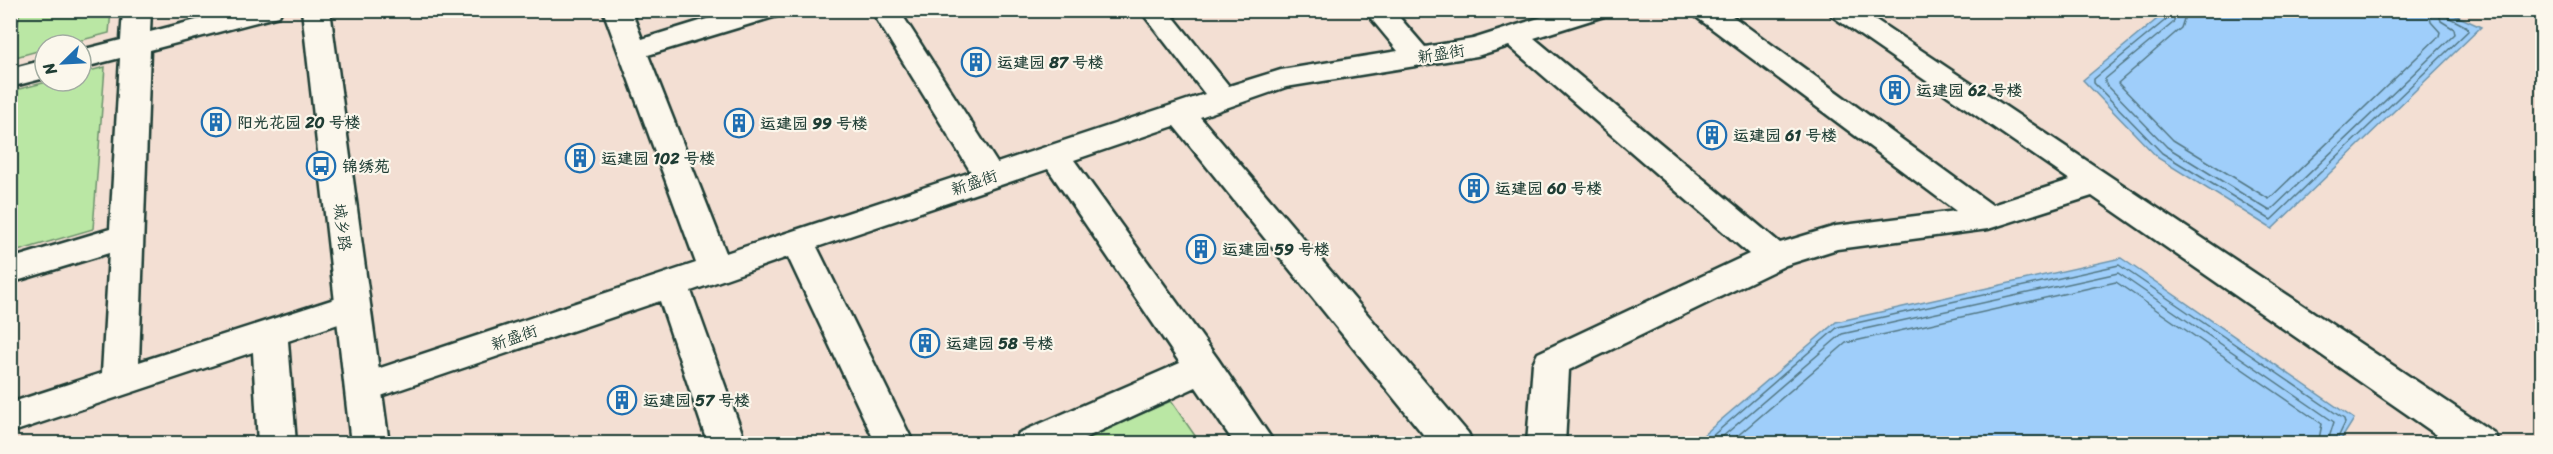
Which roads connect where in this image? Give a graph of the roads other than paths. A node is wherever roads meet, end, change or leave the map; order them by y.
1 (137, 10) edge
2 (269, 10) edge
3 (316, 10) edge
4 (617, 10) edge
5 (767, 10) edge
6 (885, 10) edge
7 (1153, 10) edge
8 (1377, 10) edge
9 (1594, 10) edge
10 (1705, 10) edge
11 (1842, 10) edge
12 (1515, 36) junction
13 (136, 45) junction
14 (632, 51) junction
15 (93, 56) edge
16 (1419, 57) junction
17 (33, 72) edge
18 (10, 78) edge
19 (1223, 98) junction
20 (1180, 113) junction
21 (1055, 155) junction
22 (990, 177) junction
23 (2096, 183) junction
24 (1988, 218) junction
25 (127, 236) junction
26 (798, 242) junction
27 (1774, 257) junction
28 (716, 269) junction
29 (10, 271) edge
30 (671, 284) junction
31 (352, 306) junction
32 (270, 333) junction
33 (1204, 368) junction
34 (120, 382) junction
35 (363, 388) junction
36 (10, 417) edge
37 (277, 444) edge
38 (370, 444) edge
39 (727, 444) edge
40 (896, 444) edge
41 (1033, 444) edge
42 (1256, 444) edge
43 (1454, 444) edge
44 (1546, 444) edge
45 (2480, 444) edge

1 - 13 street
2 - 13 street
3 - 31 street, 城乡路
4 - 14 street
5 - 14 street
6 - 22 street
7 - 19 street
8 - 16 street
9 - 12 street, 新盛街
10 - 24 street
11 - 23 street
12 - 16 street, 新盛街
12 - 27 street
13 - 15 street
13 - 25 street
14 - 28 street
16 - 19 street, 新盛街
17 - 18 street
19 - 20 street, 新盛街
20 - 21 street, 新盛街
20 - 43 street
21 - 22 street, 新盛街
21 - 33 street
22 - 26 street, 新盛街
23 - 24 street
23 - 45 street
24 - 27 street
25 - 29 street
25 - 34 street
26 - 28 street, 新盛街
26 - 40 street
27 - 44 street
28 - 30 street, 新盛街
30 - 35 street, 新盛街
30 - 39 street
31 - 32 street
31 - 35 street, 城乡路
32 - 34 street
32 - 37 street
33 - 41 street
33 - 42 street
34 - 36 street
35 - 38 street, 城乡路

